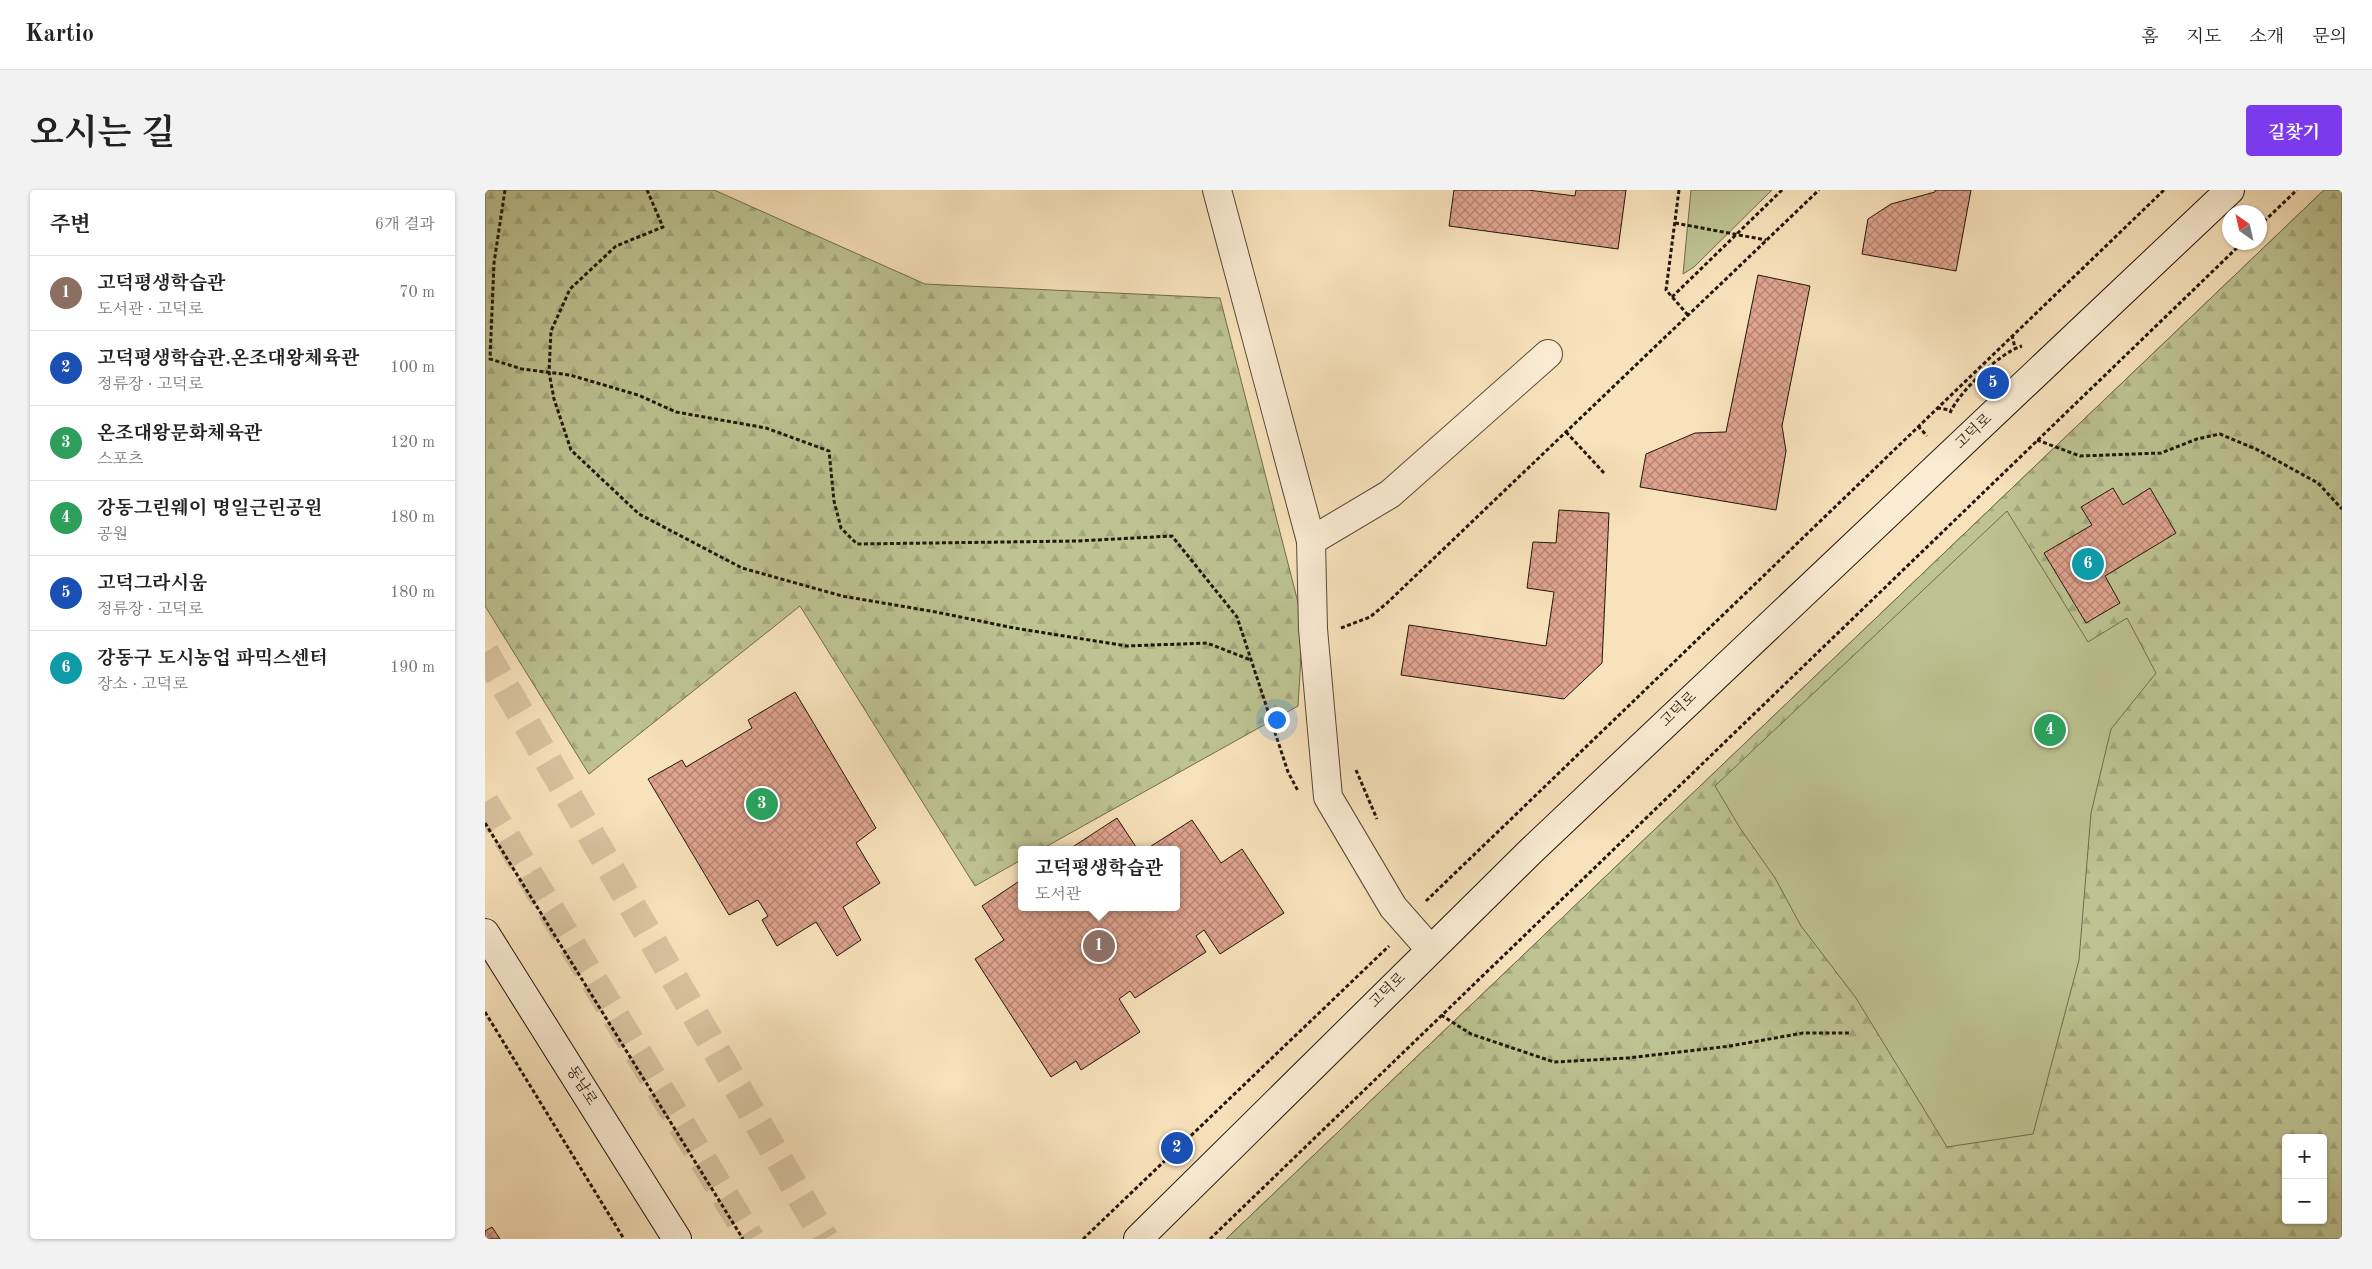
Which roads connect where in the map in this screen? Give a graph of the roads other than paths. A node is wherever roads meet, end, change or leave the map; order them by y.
1 (1217, 190) edge
2 (2230, 190) edge
3 (1548, 354) dead end
4 (1311, 541) junction
5 (485, 933) edge
6 (1430, 949) junction
7 (677, 1239) edge
8 (1138, 1239) edge

1 - 4 main road
2 - 6 main road, 고덕로
3 - 4 main road
4 - 6 main road
5 - 7 main road, 동남로
6 - 8 main road, 고덕로

